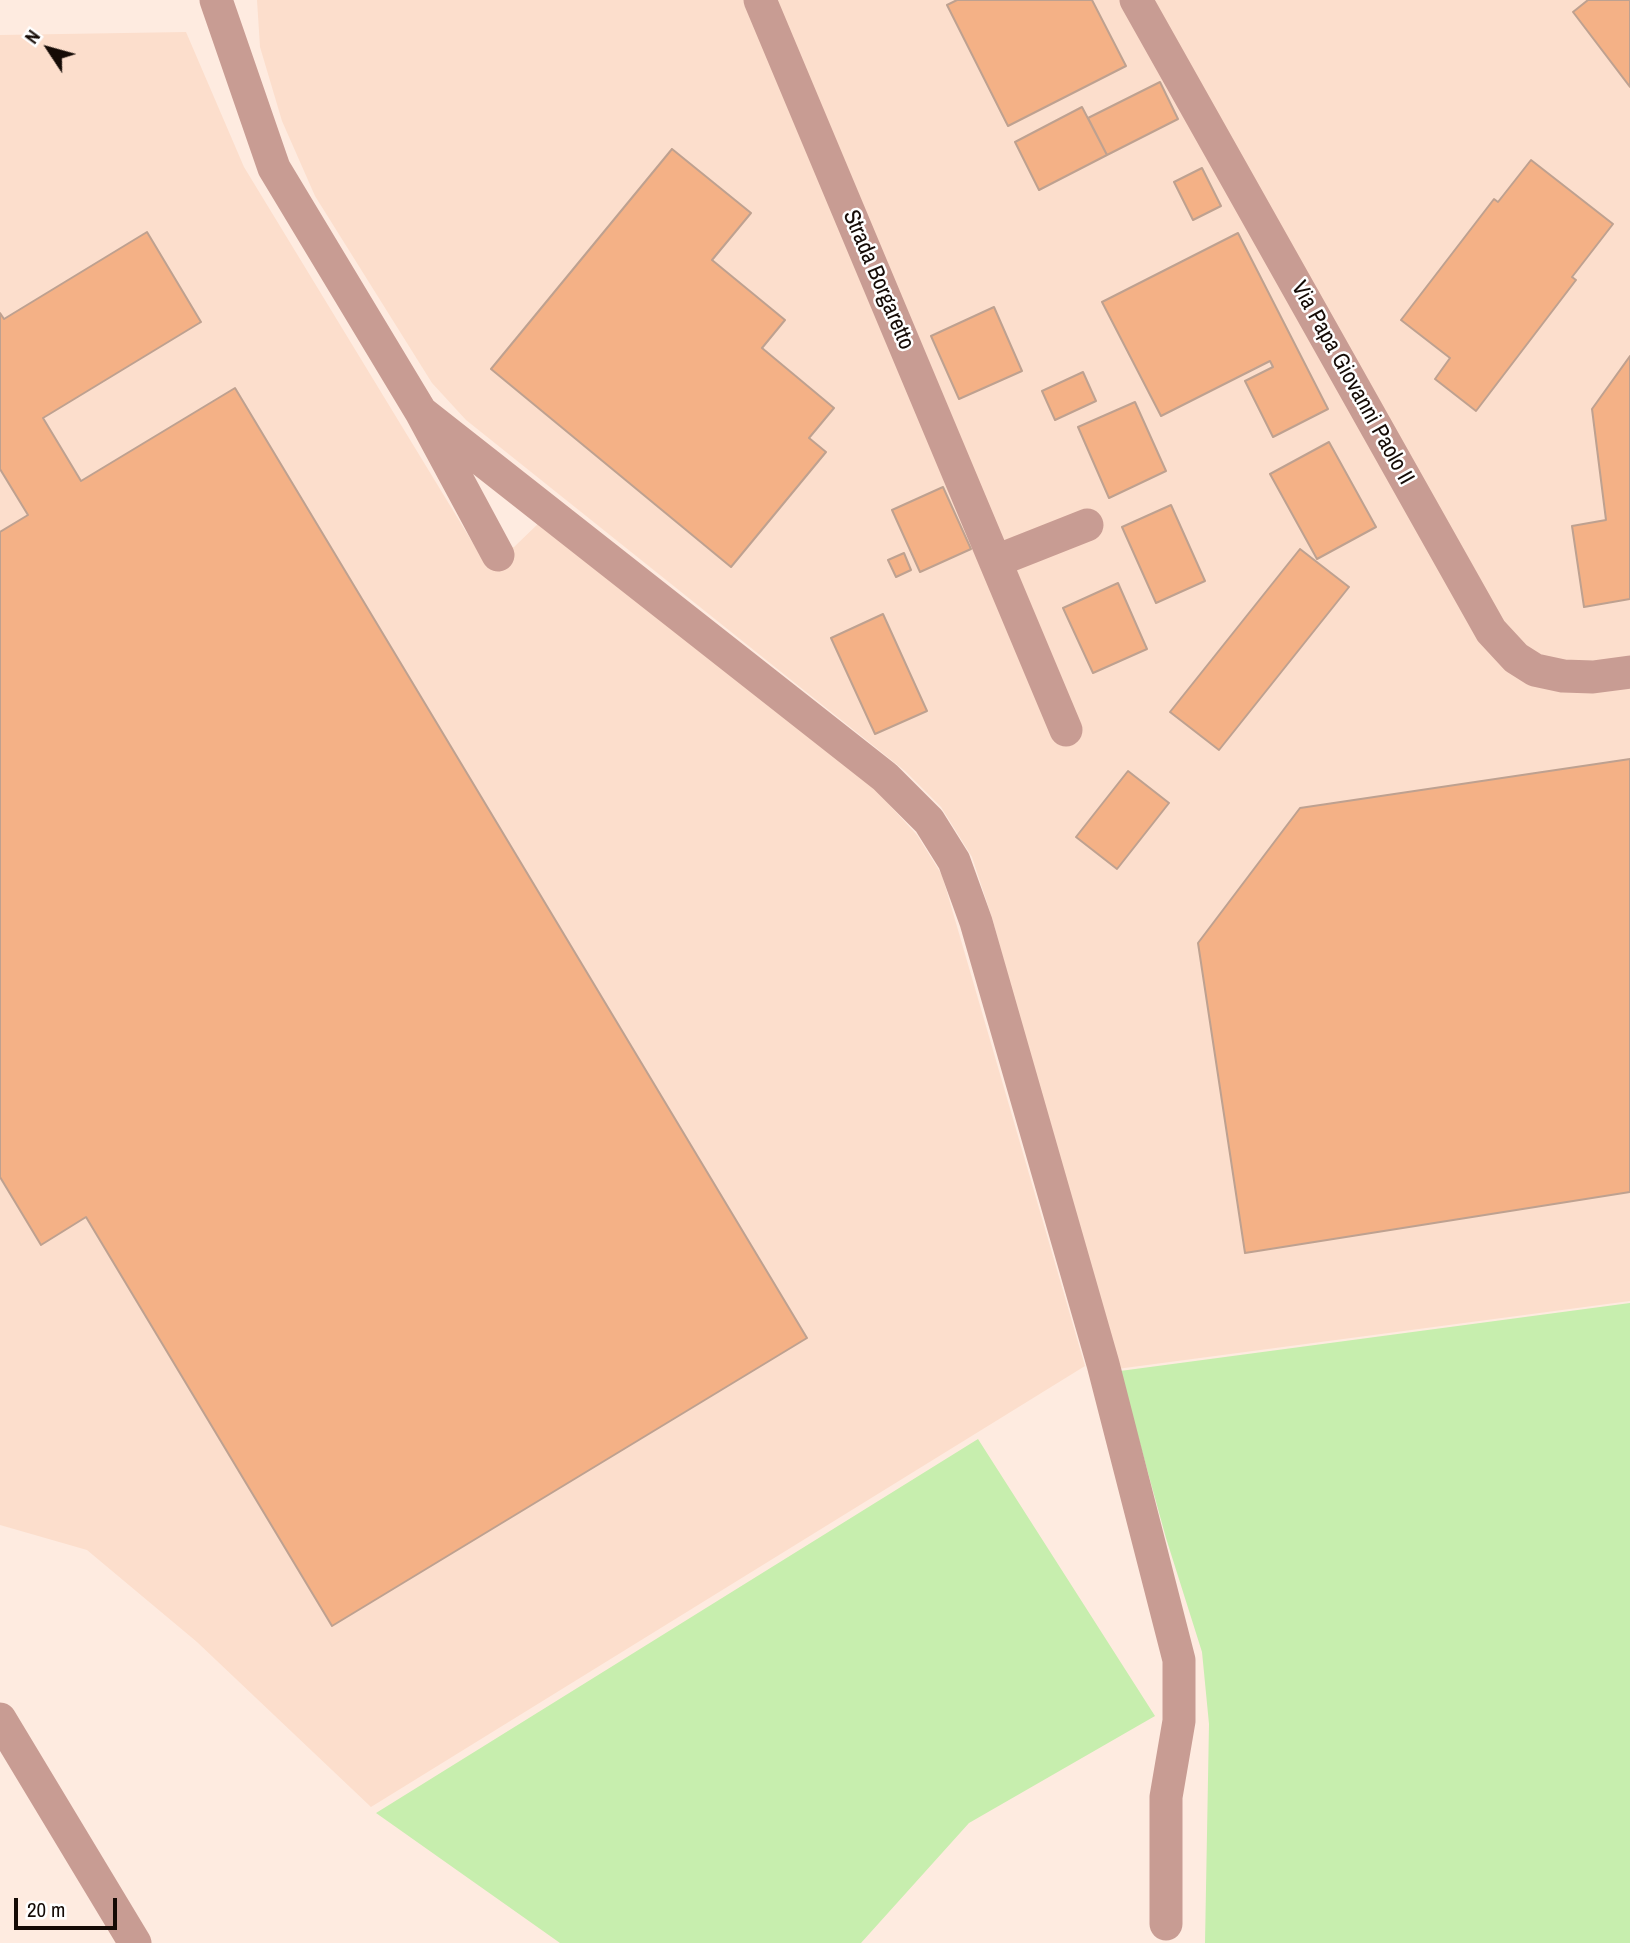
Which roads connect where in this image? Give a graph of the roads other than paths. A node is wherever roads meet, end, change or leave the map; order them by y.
1 (216, 0) edge
2 (761, 0) edge
3 (1136, 0) edge
4 (421, 412) junction
5 (1087, 525) dead end
6 (498, 555) dead end
7 (996, 561) junction
8 (1630, 672) edge
9 (1066, 730) dead end
10 (0, 1719) edge
11 (1166, 1924) dead end
12 (135, 1943) edge

1 - 4 street
2 - 7 street, Strada Borgaretto
3 - 8 street, Via Papa Giovanni Paolo II
4 - 6 street
4 - 11 street
5 - 7 street
7 - 9 street, Strada Borgaretto
10 - 12 street

